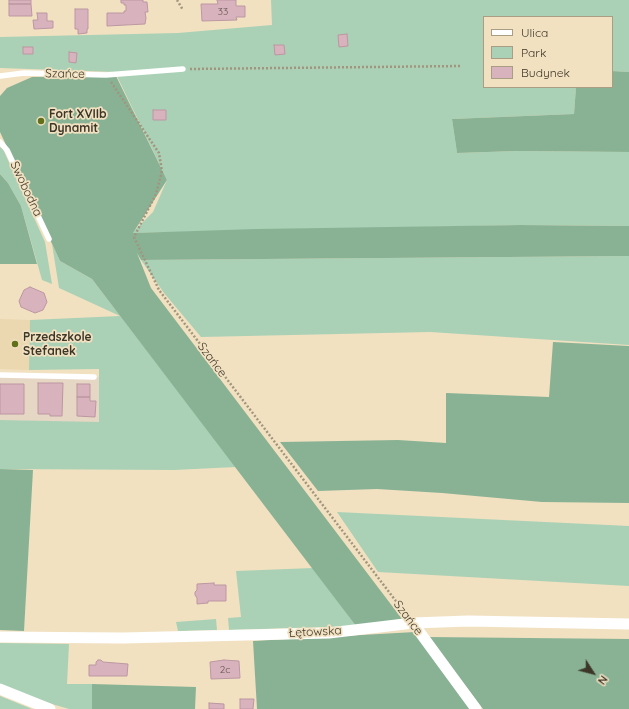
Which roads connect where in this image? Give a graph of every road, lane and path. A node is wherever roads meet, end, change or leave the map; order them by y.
1 (177, 0) edge
2 (183, 10) dead end
3 (462, 66) dead end
4 (183, 69) joint
5 (106, 75) junction
6 (0, 76) edge
7 (0, 142) edge
8 (49, 239) dead end
9 (0, 375) edge
10 (94, 376) dead end
11 (413, 623) junction
12 (629, 624) edge
13 (0, 637) edge
14 (0, 689) edge
15 (50, 709) edge
16 (476, 709) edge

1 - 2 path
3 - 4 path
4 - 5 lane
5 - 6 lane, Szańce
5 - 11 path, Szańce
7 - 8 lane, Swobodna
9 - 10 lane
11 - 12 street, Łętowska
11 - 13 street, Łętowska
11 - 16 street, Szańce
14 - 15 street

